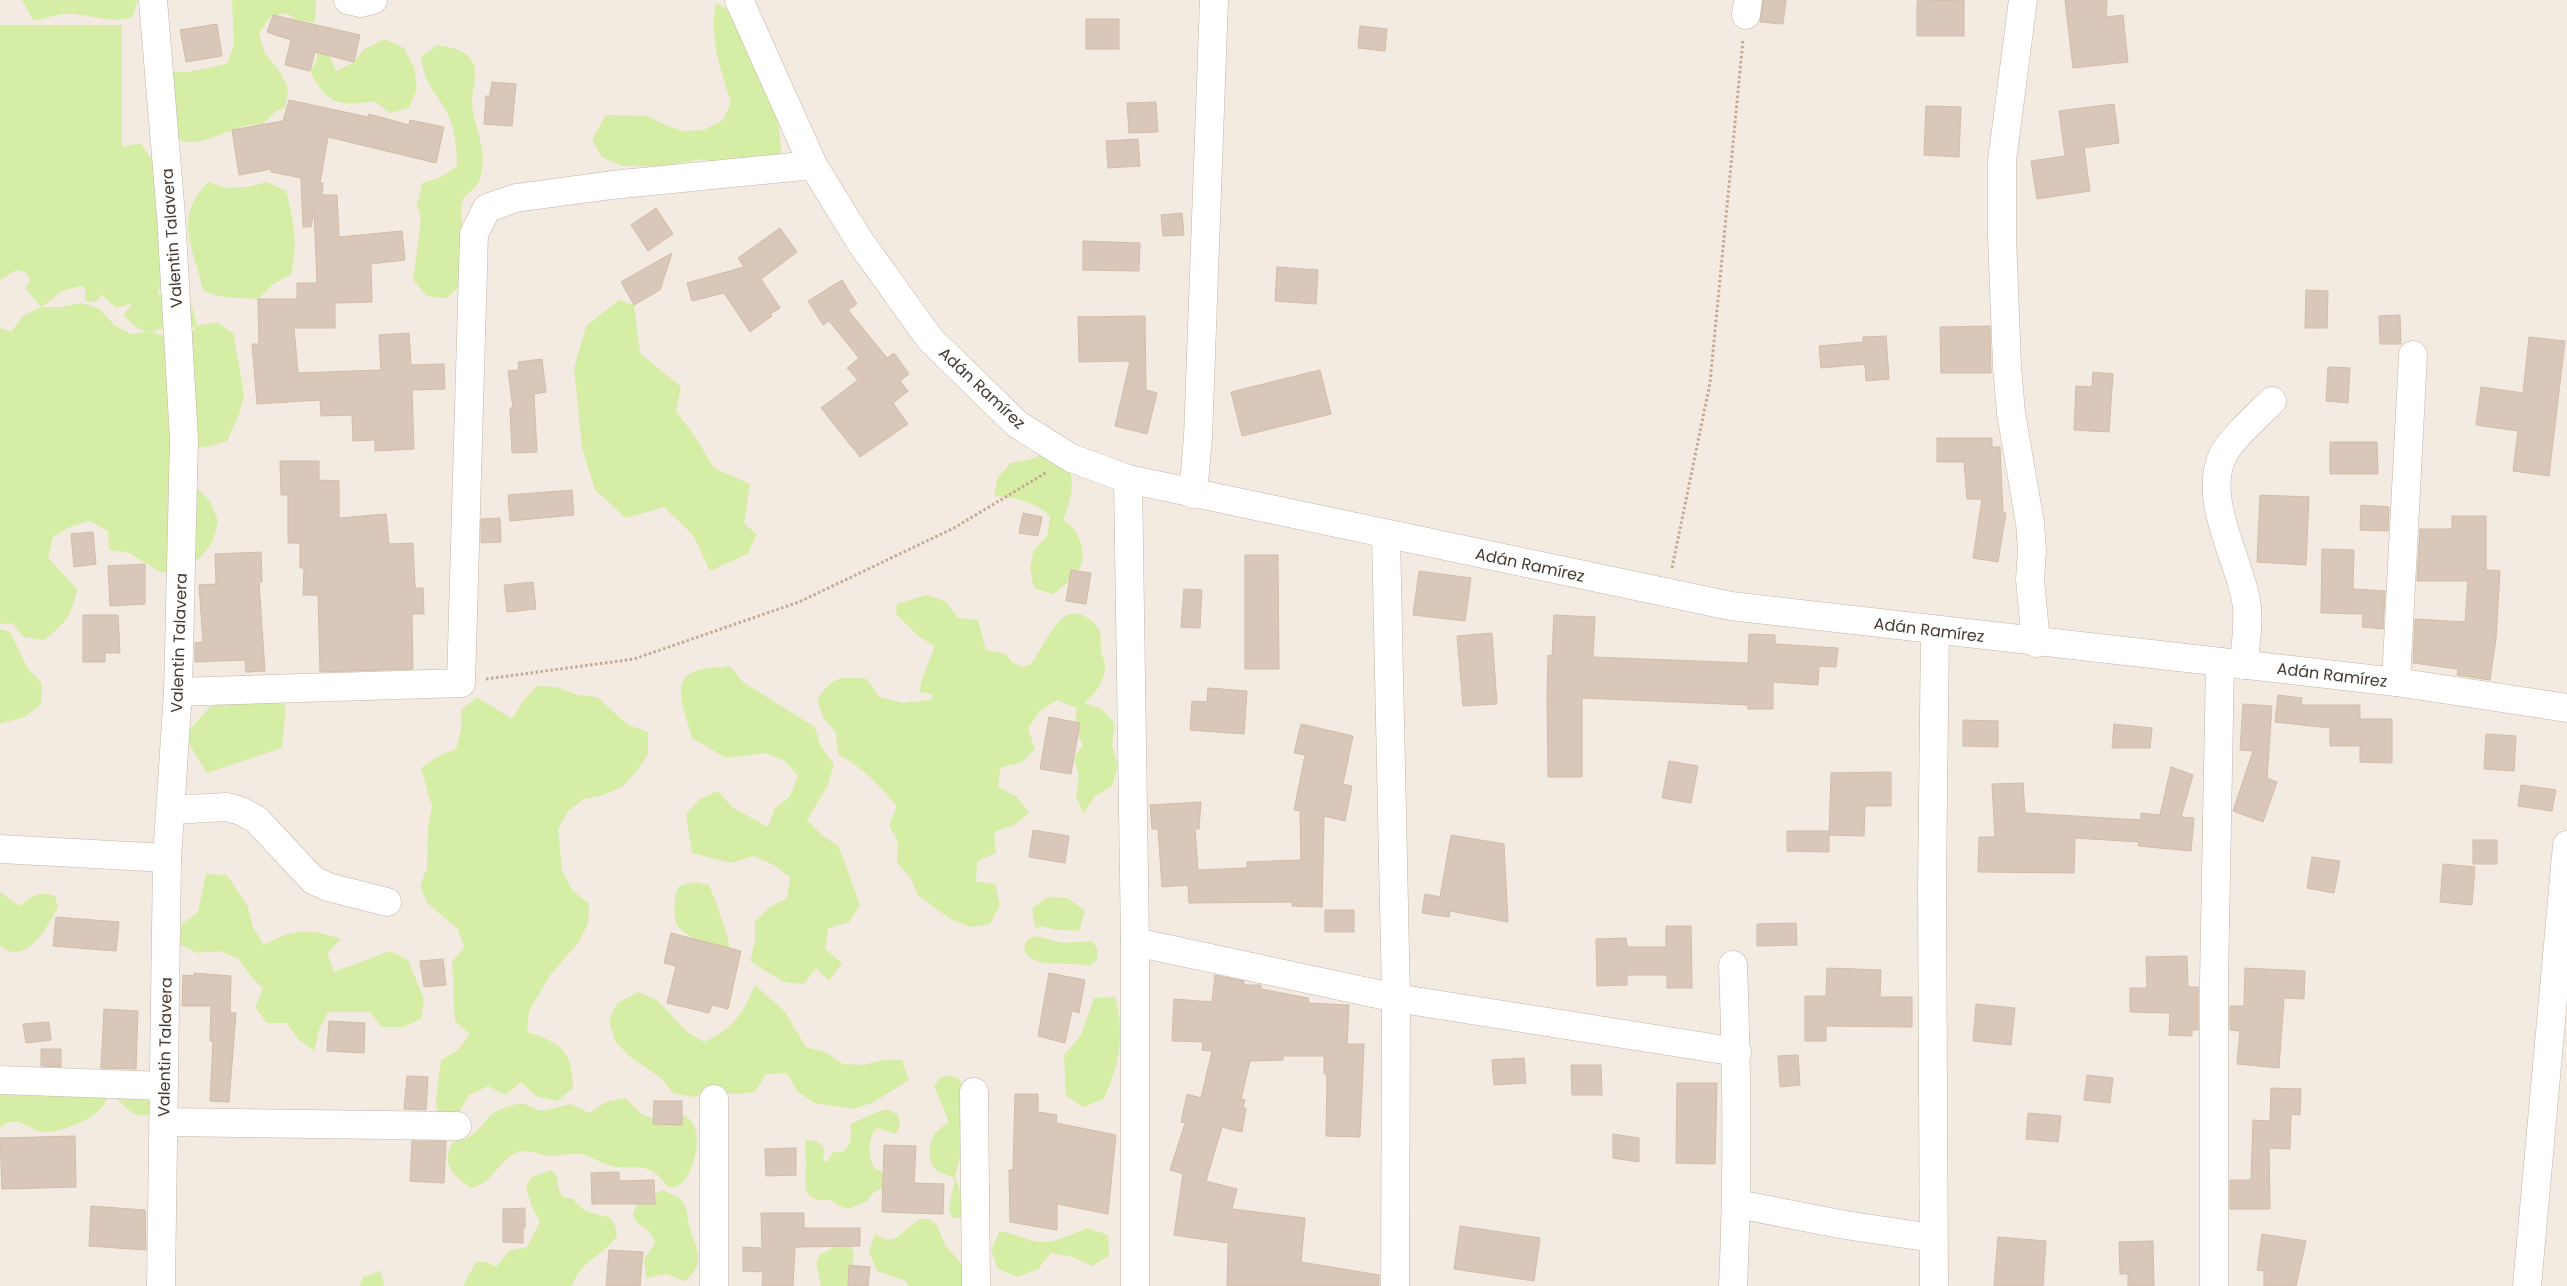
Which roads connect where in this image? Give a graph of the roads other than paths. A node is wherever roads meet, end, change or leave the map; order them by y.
1 (153, 0) edge
2 (348, 0) edge
3 (373, 0) edge
4 (739, 0) edge
5 (1214, 0) edge
6 (2023, 0) edge
7 (813, 165) junction
8 (2414, 354) dead end
9 (2272, 401) dead end
10 (1128, 479) junction
11 (1194, 494) junction
12 (1386, 535) junction
13 (1935, 631) junction
14 (2036, 643) junction
15 (2232, 664) junction
16 (2396, 682) junction
17 (178, 692) junction
18 (2567, 708) edge
19 (171, 810) junction
20 (2567, 845) edge
21 (0, 849) edge
22 (167, 858) junction
23 (387, 902) dead end
24 (1135, 942) junction
25 (1733, 965) dead end
26 (1396, 998) junction
27 (1737, 1052) junction
28 (0, 1080) edge
29 (164, 1086) junction
30 (974, 1092) dead end
31 (714, 1099) dead end
32 (164, 1122) junction
33 (457, 1126) dead end
34 (1737, 1204) junction
35 (1932, 1238) junction
36 (161, 1286) edge
37 (714, 1286) edge
38 (976, 1286) edge
39 (1135, 1286) edge
40 (1395, 1286) edge
41 (1733, 1286) edge
42 (1934, 1286) edge
43 (2214, 1286) edge
44 (2527, 1286) edge

1 - 17 street, Valentin Talavera
2 - 3 street
4 - 7 street, Adán Ramírez
5 - 11 street
6 - 14 street
7 - 10 street, Adán Ramírez
7 - 17 street
8 - 16 street
9 - 15 street
10 - 11 street, Adán Ramírez
10 - 24 street
11 - 12 street, Adán Ramírez
12 - 13 street, Adán Ramírez
12 - 26 street
13 - 14 street, Adán Ramírez
13 - 35 street
14 - 15 street, Adán Ramírez
15 - 16 street, Adán Ramírez
15 - 43 street
16 - 18 street, Adán Ramírez
17 - 19 street, Valentin Talavera
19 - 22 street, Valentin Talavera
19 - 23 street
20 - 44 street
21 - 22 street
22 - 29 street, Valentin Talavera
24 - 26 street
24 - 39 street
25 - 27 street
26 - 27 street
26 - 40 street
27 - 34 street
28 - 29 street
29 - 32 street, Valentin Talavera
30 - 38 street
31 - 37 street
32 - 33 street
32 - 36 street, Valentin Talavera
34 - 35 street
34 - 41 street
35 - 42 street

